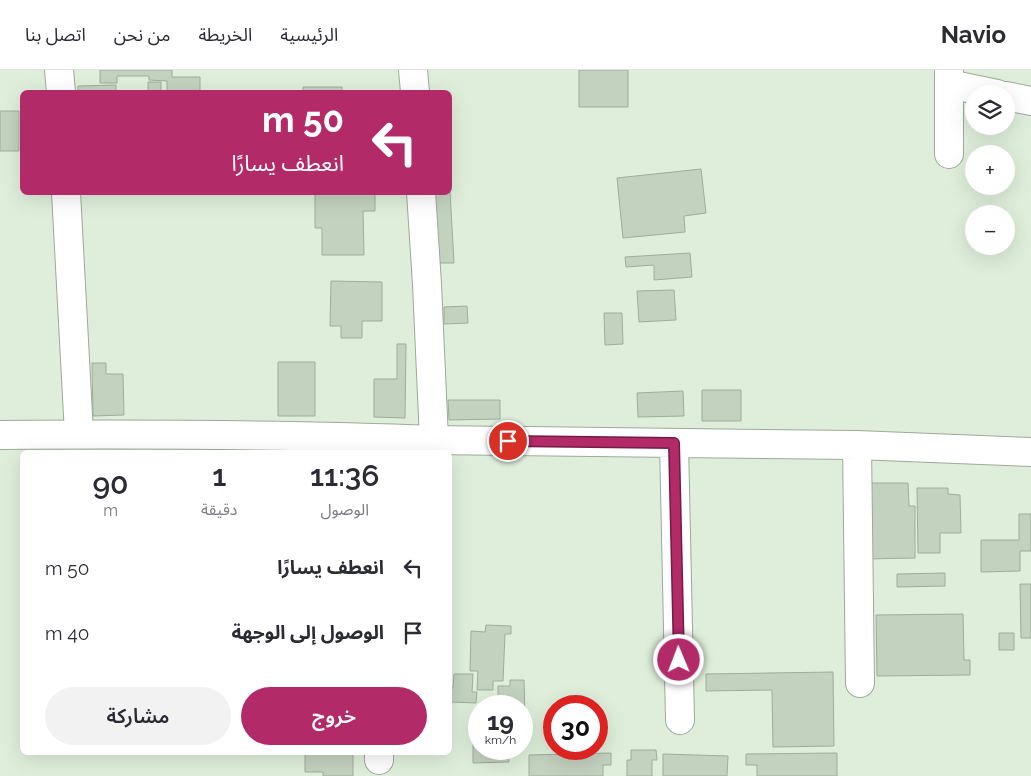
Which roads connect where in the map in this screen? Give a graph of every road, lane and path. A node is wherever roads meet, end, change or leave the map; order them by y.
1 (59, 70) edge
2 (413, 70) edge
3 (949, 77) edge
4 (971, 85) edge
5 (60, 90) edge
6 (415, 90) edge
7 (1015, 98) edge
8 (1031, 101) edge
9 (948, 154) dead end
10 (66, 195) edge
11 (421, 195) edge
12 (79, 434) junction
13 (0, 435) edge
14 (434, 440) junction
15 (674, 443) junction
16 (858, 444) junction
17 (376, 445) edge
18 (1031, 452) edge
19 (860, 683) dead end
20 (680, 720) dead end

1 - 5 street
2 - 6 street
3 - 4 street
3 - 9 street
7 - 8 street
10 - 12 street
11 - 14 street
12 - 13 street
12 - 17 street
14 - 15 street
14 - 17 street
15 - 16 street
15 - 20 street
16 - 18 street
16 - 19 street

